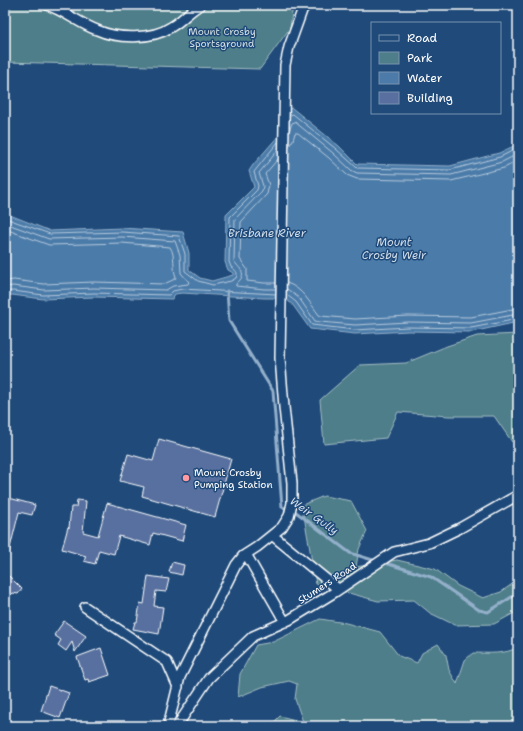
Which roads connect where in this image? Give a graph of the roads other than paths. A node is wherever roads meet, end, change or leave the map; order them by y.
1 (47, 5) edge
2 (200, 5) edge
3 (305, 6) edge
4 (518, 495) edge
5 (272, 536) junction
6 (246, 554) junction
7 (338, 590) junction
8 (85, 607) dead end
9 (285, 622) junction
10 (178, 687) junction
11 (168, 726) edge
12 (177, 726) edge

1 - 2 street
3 - 5 street
4 - 7 street, Stumers Road
5 - 6 street
5 - 7 street
6 - 9 street
6 - 10 street
7 - 9 street, Stumers Road
8 - 10 street
9 - 12 street, Stumers Road
10 - 11 street

